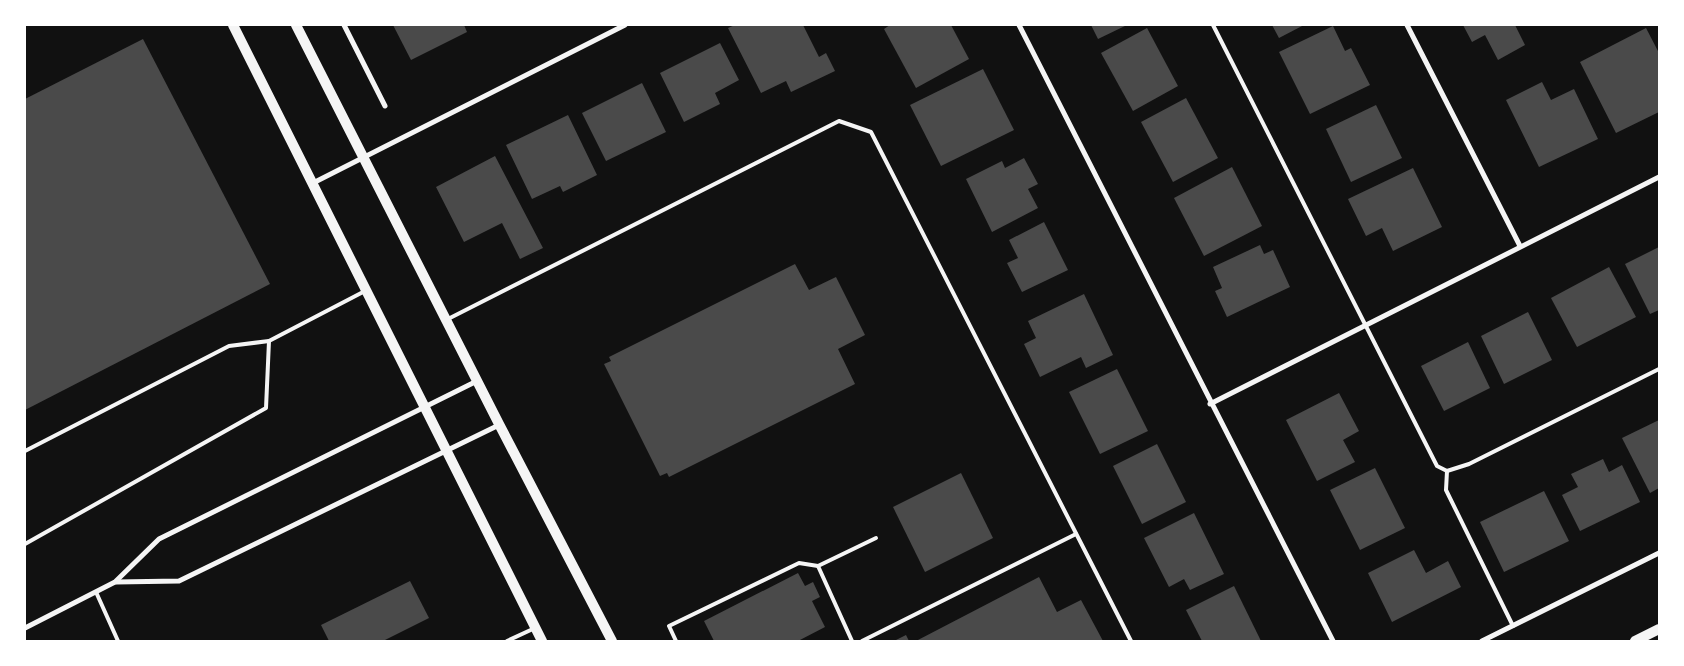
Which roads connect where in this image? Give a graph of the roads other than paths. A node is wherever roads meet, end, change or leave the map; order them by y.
1 (233, 25) edge
2 (296, 25) edge
3 (344, 25) edge
4 (625, 25) edge
5 (1019, 25) edge
6 (1213, 25) edge
7 (1407, 25) edge
8 (385, 106) dead end
9 (363, 158) junction
10 (1659, 177) edge
11 (312, 184) junction
12 (1520, 246) junction
13 (366, 291) junction
14 (446, 320) junction
15 (1365, 327) junction
16 (269, 341) junction
17 (1659, 369) edge
18 (477, 381) junction
19 (1210, 404) junction
20 (425, 408) junction
21 (499, 424) junction
22 (446, 450) junction
23 (25, 451) edge
24 (1447, 471) junction
25 (1076, 534) junction
26 (876, 538) dead end
27 (25, 544) edge
28 (1659, 552) edge
29 (818, 566) junction
30 (115, 582) junction
31 (96, 592) junction
32 (1513, 626) junction
33 (25, 628) edge
34 (535, 628) junction
35 (1659, 629) edge
36 (118, 641) edge
37 (508, 641) edge
38 (542, 641) edge
39 (612, 641) edge
40 (676, 641) edge
41 (852, 641) edge
42 (862, 641) edge
43 (1130, 641) edge
44 (1333, 641) edge
45 (1482, 641) edge
46 (1635, 641) edge

1 - 11 main road
2 - 9 main road
3 - 8 street
4 - 9 street
5 - 19 street
6 - 15 lane
7 - 12 street
9 - 11 street
9 - 14 main road
10 - 12 street
11 - 13 main road
12 - 15 street
13 - 16 lane
13 - 20 main road
14 - 18 main road
14 - 25 lane
15 - 19 street
15 - 24 lane
16 - 23 lane
16 - 27 lane
17 - 24 lane
18 - 20 street
18 - 21 main road
19 - 44 street
20 - 22 main road
20 - 30 street
21 - 22 street
21 - 39 main road
22 - 30 street
22 - 34 main road
24 - 32 lane
25 - 42 lane
25 - 43 lane
26 - 29 lane
28 - 32 street
29 - 40 lane
29 - 41 lane
30 - 31 street
31 - 33 street
31 - 36 lane
32 - 45 street
34 - 37 lane
34 - 38 main road
35 - 46 main road

